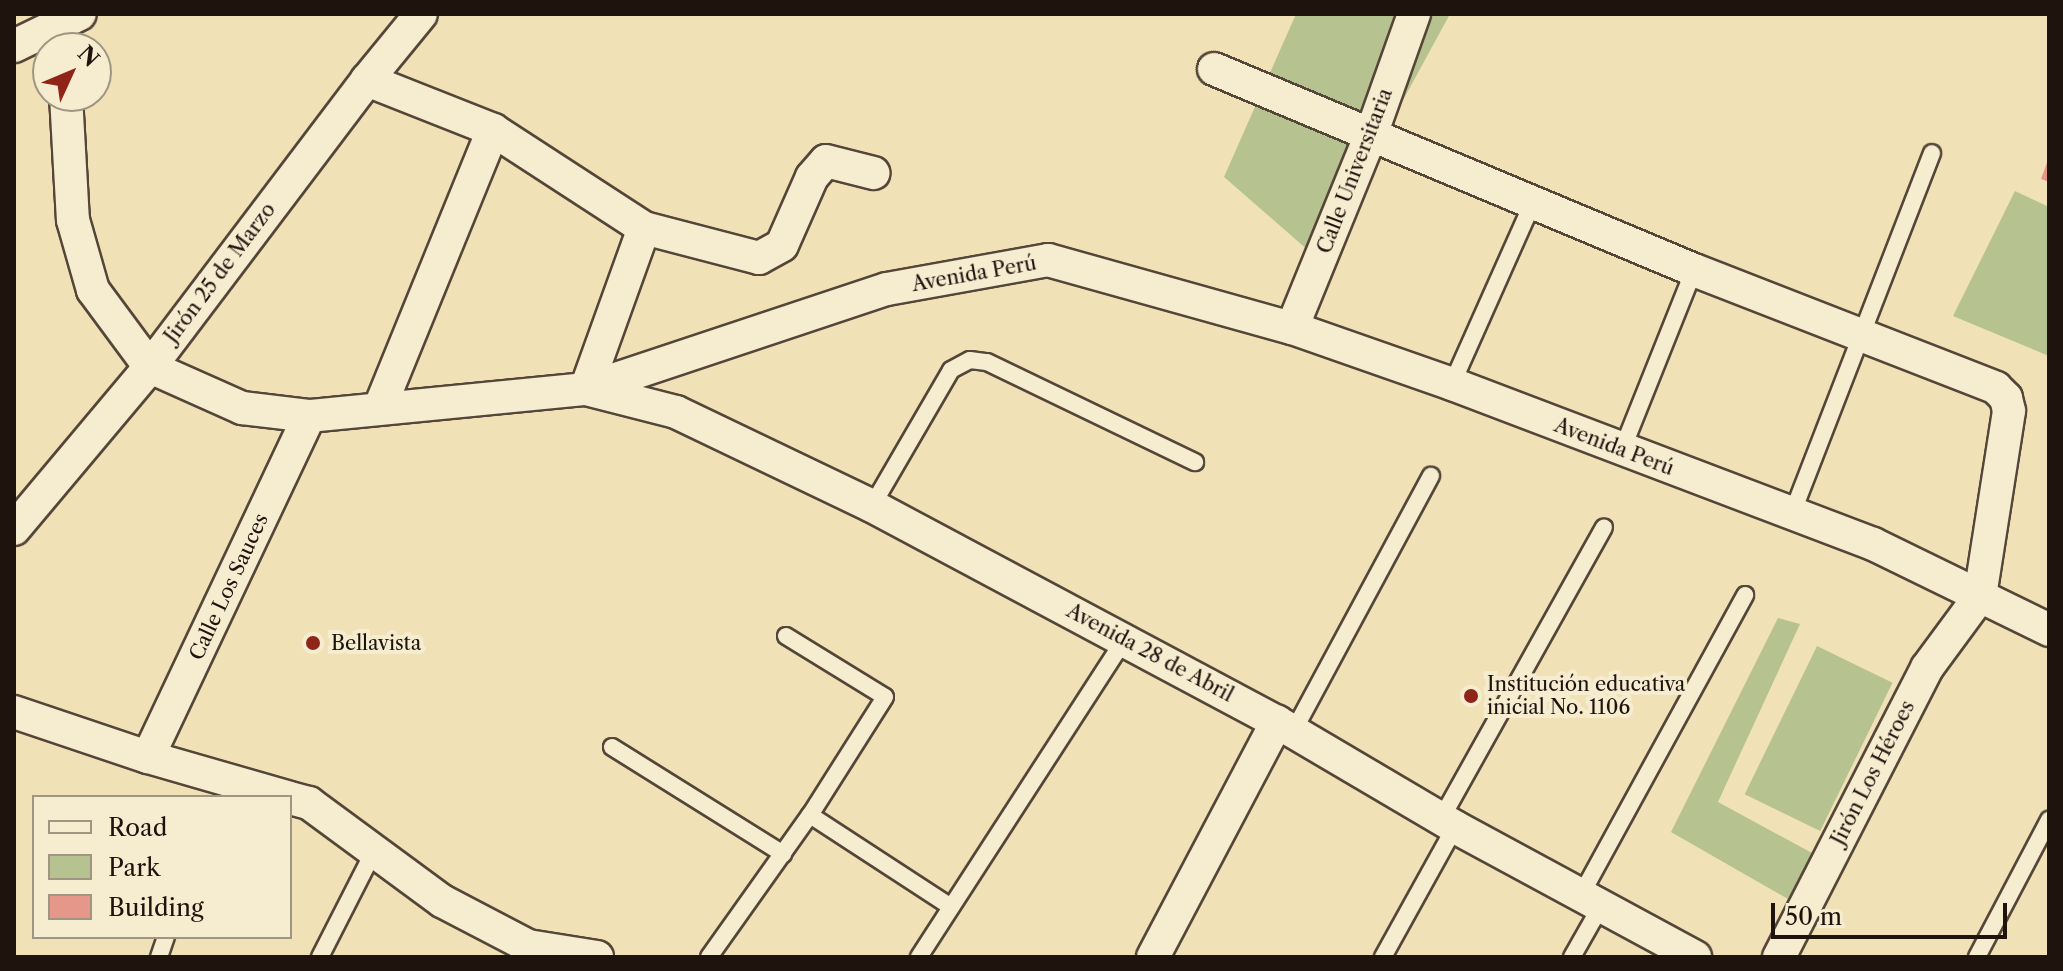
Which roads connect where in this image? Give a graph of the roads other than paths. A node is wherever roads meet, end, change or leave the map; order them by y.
1 (421, 14) edge
2 (1414, 14) edge
3 (74, 24) edge
4 (14, 46) edge
5 (1214, 69) dead end
6 (367, 80) junction
7 (67, 112) edge
8 (493, 130) junction
9 (1372, 132) junction
10 (1932, 153) dead end
11 (873, 173) dead end
12 (1533, 202) junction
13 (644, 228) junction
14 (1694, 270) junction
15 (1292, 328) junction
16 (1861, 336) junction
17 (150, 367) junction
18 (1452, 384) junction
19 (586, 389) junction
20 (380, 407) junction
21 (309, 416) junction
22 (1622, 450) junction
23 (1195, 462) dead end
24 (1431, 476) dead end
25 (872, 506) junction
26 (1792, 514) junction
27 (1604, 527) dead end
28 (14, 529) edge
29 (1745, 595) dead end
30 (1980, 596) junction
31 (2049, 630) edge
32 (786, 636) dead end
33 (1125, 639) junction
34 (14, 712) edge
35 (1285, 727) junction
36 (612, 747) dead end
37 (148, 757) junction
38 (218, 787) edge
39 (275, 795) edge
40 (292, 798) edge
41 (810, 815) junction
42 (2049, 820) edge
43 (1448, 823) junction
44 (374, 851) junction
45 (783, 854) junction
46 (1591, 901) junction
47 (951, 907) junction
48 (320, 957) edge
49 (597, 957) edge
50 (709, 957) edge
51 (919, 957) edge
52 (1153, 957) edge
53 (1383, 957) edge
54 (1572, 957) edge
55 (1695, 957) edge
56 (1779, 957) edge
57 (1977, 957) edge

1 - 6 street, Jirón 25 de Marzo
2 - 9 street, Calle Universitaria
3 - 4 street
5 - 9 street
6 - 8 street
6 - 17 street, Jirón 25 de Marzo
7 - 17 street, Avenida Perú
8 - 13 street
8 - 20 street
9 - 12 street
9 - 15 street, Calle Universitaria
10 - 16 lane
11 - 13 street
12 - 14 street
12 - 18 lane
13 - 19 street
14 - 16 street
14 - 22 lane
15 - 18 street, Avenida Perú
15 - 19 street, Avenida Perú
16 - 26 lane
16 - 30 street
17 - 21 street, Avenida Perú
17 - 28 street, Jirón 25 de Marzo
18 - 22 street, Avenida Perú
19 - 20 street, Avenida Perú
19 - 25 street, Avenida 28 de Abril
20 - 21 street, Avenida Perú
21 - 37 street, Calle Los Sauces
22 - 26 street, Avenida Perú
23 - 25 lane
24 - 35 lane
25 - 33 street, Avenida 28 de Abril
26 - 30 street, Avenida Perú
27 - 43 lane
29 - 46 lane
30 - 31 street, Avenida Perú
30 - 56 street, Jirón Los Héroes
32 - 41 lane
33 - 35 street, Avenida 28 de Abril
33 - 47 lane
34 - 37 street
35 - 43 street, Avenida 28 de Abril
35 - 52 street
36 - 45 lane
37 - 38 street
38 - 39 street
40 - 44 street
41 - 45 lane
41 - 47 lane
42 - 57 lane
43 - 46 street, Avenida 28 de Abril
43 - 53 lane
44 - 48 lane
44 - 49 street
45 - 50 lane
46 - 54 lane
46 - 55 street, Avenida 28 de Abril
47 - 51 lane

